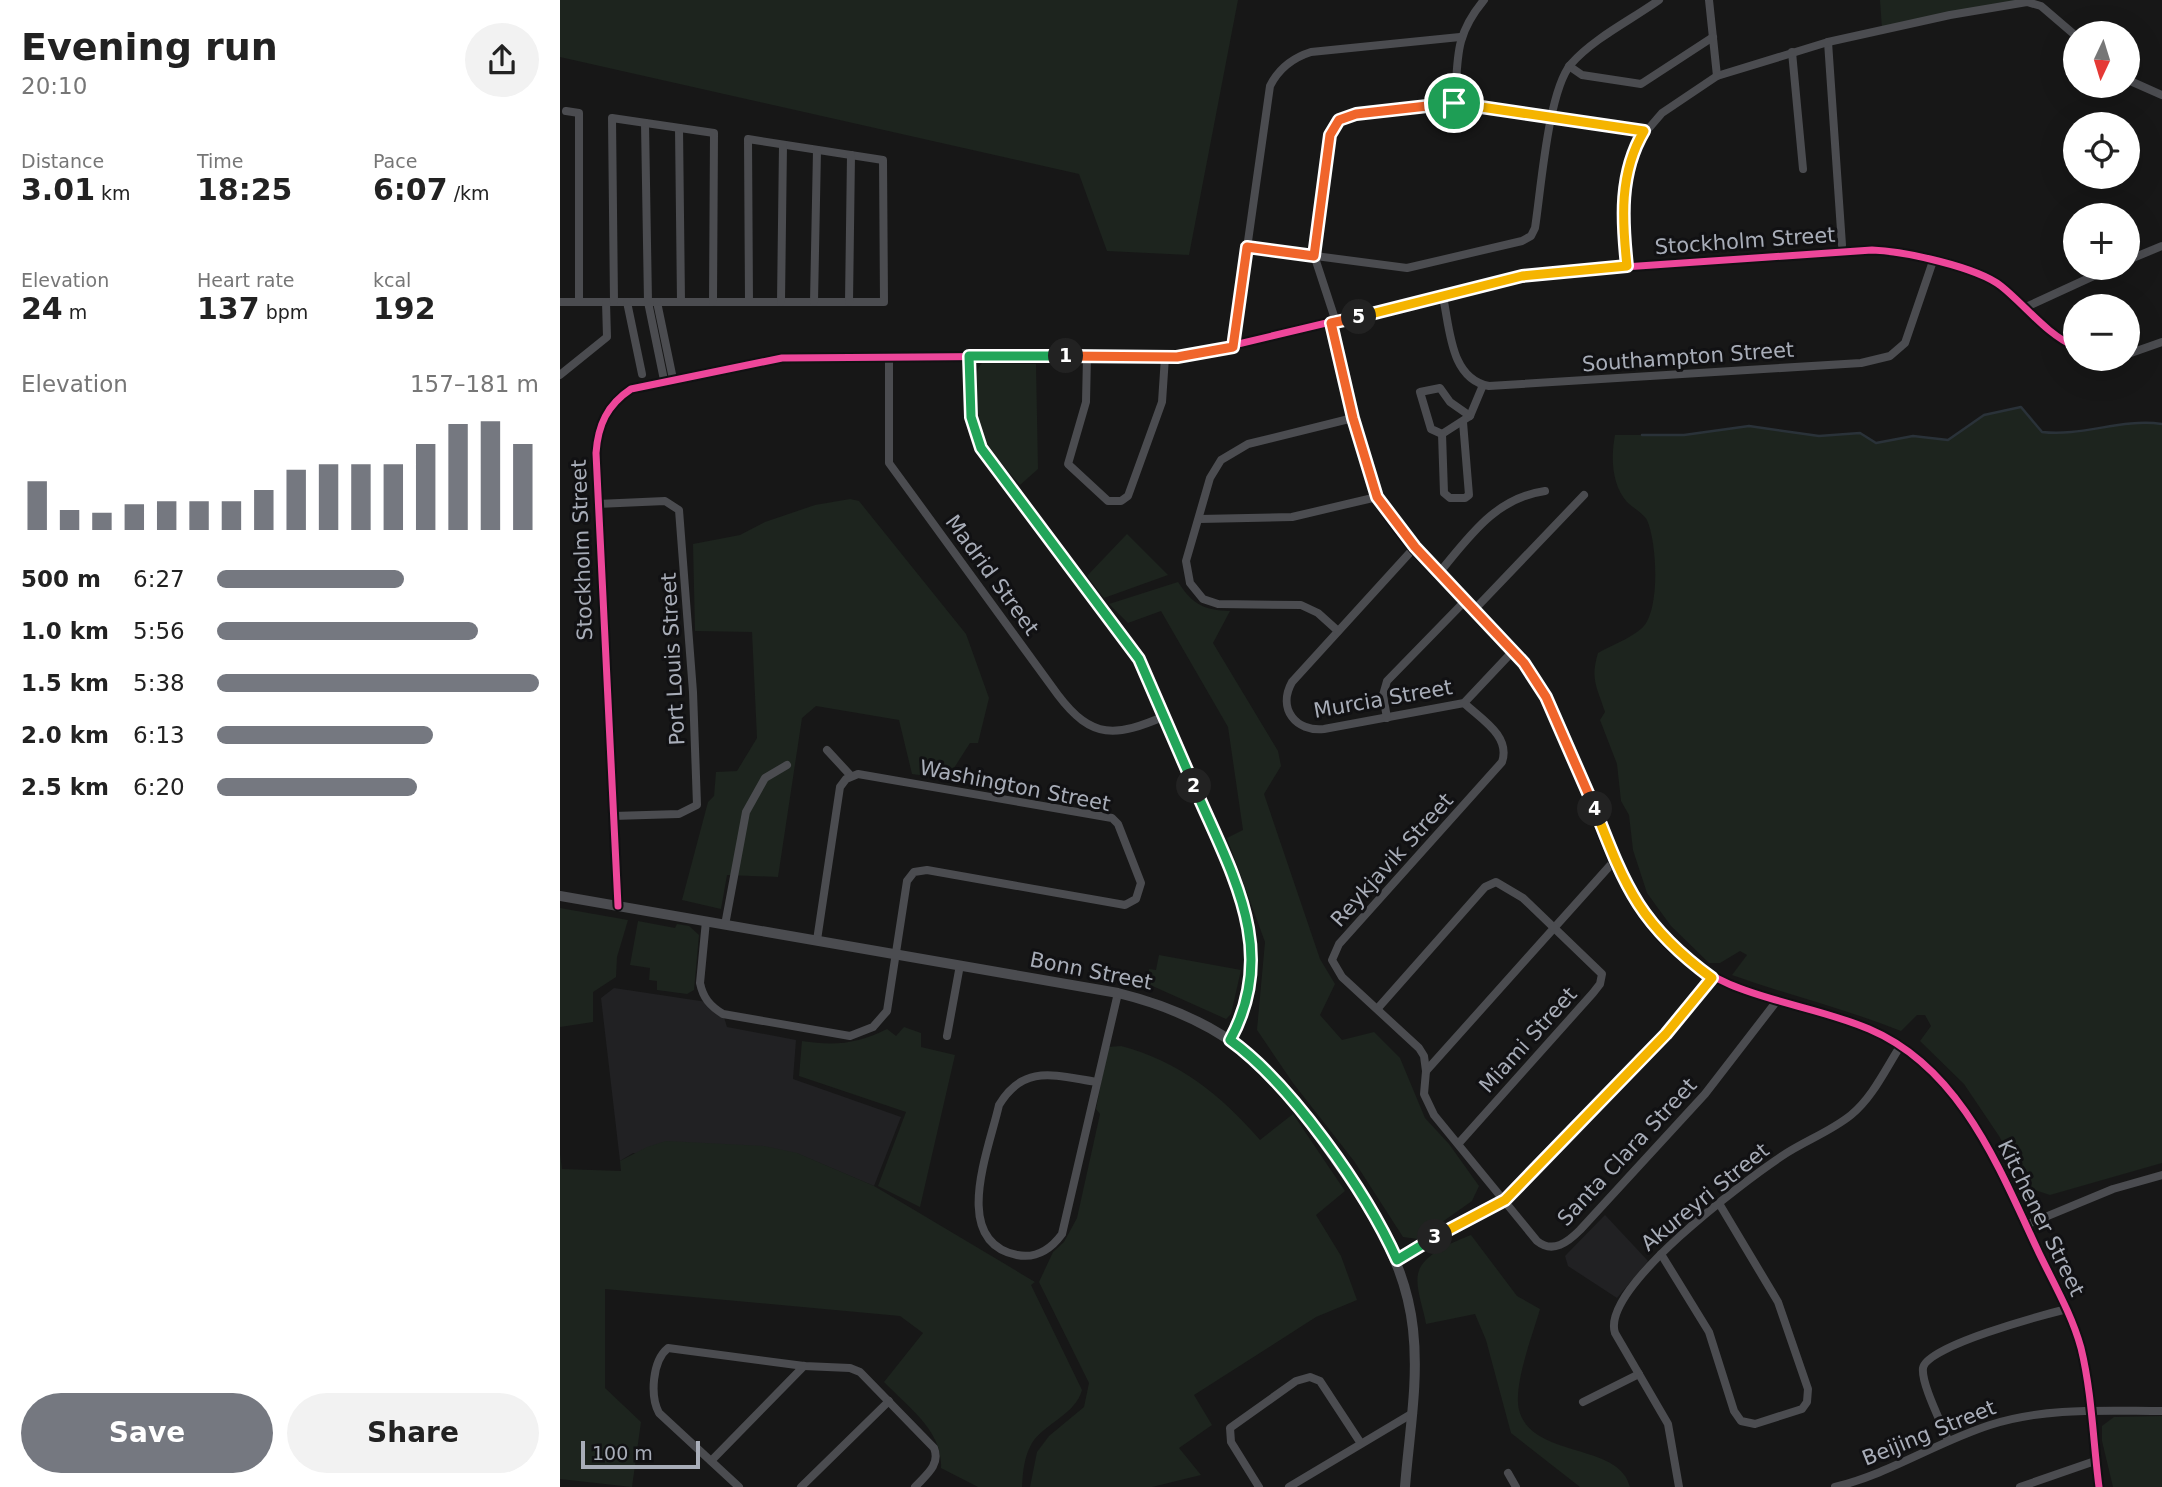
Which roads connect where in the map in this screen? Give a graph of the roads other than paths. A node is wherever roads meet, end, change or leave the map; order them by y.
1 (1485, 0) edge
2 (1709, 0) edge
3 (1655, 1) edge
4 (2063, 25) edge
5 (1460, 37) junction
6 (1713, 37) junction
7 (1828, 42) junction
8 (1792, 52) junction
9 (1569, 66) junction
10 (1717, 76) junction
11 (2140, 85) edge
12 (2162, 95) edge
13 (1454, 103) junction
14 (566, 111) dead end
15 (1552, 115) junction
16 (645, 123) junction
17 (679, 128) junction
18 (1644, 131) junction
19 (783, 145) junction
20 (817, 150) junction
21 (851, 155) junction
22 (1803, 169) dead end
23 (1842, 245) dead end
24 (2162, 246) edge
25 (1247, 247) junction
26 (2140, 255) edge
27 (1314, 256) junction
28 (1933, 261) junction
29 (1627, 266) junction
30 (2085, 280) edge
31 (1443, 297) junction
32 (560, 302) edge
33 (579, 302) junction
34 (610, 302) junction
35 (626, 302) junction
36 (653, 302) junction
37 (681, 302) junction
38 (713, 302) junction
39 (749, 302) junction
40 (782, 302) junction
41 (814, 302) junction
42 (849, 302) junction
43 (2026, 307) junction
44 (1334, 323) junction
45 (2063, 338) edge
46 (2162, 342) edge
47 (1233, 347) junction
48 (2140, 350) edge
49 (889, 356) junction
50 (969, 356) junction
51 (1087, 356) junction
52 (1166, 357) junction
53 (642, 373) dead end
54 (560, 375) edge
55 (669, 379) junction
56 (1483, 385) junction
57 (1353, 418) junction
58 (1466, 419) junction
59 (1442, 435) junction
60 (1545, 491) dead end
61 (1584, 495) dead end
62 (1377, 497) junction
63 (597, 504) junction
64 (1199, 519) junction
65 (1415, 547) junction
66 (1439, 573) junction
67 (1465, 601) junction
68 (1474, 610) junction
69 (1338, 631) junction
70 (1513, 651) junction
71 (1464, 703) junction
72 (1165, 716) junction
73 (1387, 718) junction
74 (827, 750) dead end
75 (787, 765) dead end
76 (851, 776) junction
77 (613, 816) junction
78 (1615, 860) junction
79 (560, 896) edge
80 (618, 906) junction
81 (706, 921) junction
82 (725, 925) junction
83 (1555, 929) junction
84 (817, 940) junction
85 (897, 954) junction
86 (960, 965) junction
87 (1712, 978) junction
88 (1118, 993) junction
89 (1776, 1002) junction
90 (1378, 1009) junction
91 (947, 1036) dead end
92 (1230, 1040) junction
93 (1901, 1045) junction
94 (1426, 1071) junction
95 (1097, 1082) junction
96 (1459, 1143) junction
97 (2162, 1175) edge
98 (1505, 1200) junction
99 (1720, 1205) junction
100 (2026, 1225) junction
101 (1661, 1254) junction
102 (1397, 1260) junction
103 (2067, 1309) junction
104 (804, 1366) junction
105 (1639, 1374) junction
106 (889, 1401) junction
107 (1583, 1402) dead end
108 (2162, 1411) edge
109 (2091, 1412) junction
110 (1413, 1413) junction
111 (1948, 1440) junction
112 (1360, 1442) junction
113 (711, 1461) junction
114 (2095, 1461) junction
115 (1508, 1473) dead end
116 (739, 1487) edge
117 (801, 1487) edge
118 (915, 1487) edge
119 (1259, 1487) edge
120 (1289, 1487) edge
121 (1405, 1487) edge
122 (1516, 1487) edge
123 (1679, 1487) edge
124 (1835, 1487) edge
125 (2020, 1487) edge
126 (2099, 1487) edge

1 - 5 street
2 - 6 street
3 - 9 street
4 - 7 street
5 - 13 street
5 - 25 street
6 - 9 street
6 - 10 street
7 - 8 street
7 - 23 street
8 - 10 street
8 - 22 street
9 - 15 street
10 - 18 street
11 - 12 street
13 - 15 street
13 - 27 street
14 - 33 street
15 - 18 street
15 - 27 street
16 - 17 street
16 - 34 street
16 - 36 street
17 - 37 street
17 - 38 street
18 - 29 street
19 - 20 street
19 - 39 street
19 - 40 street
20 - 21 street
20 - 41 street
21 - 42 street
21 - 42 street
24 - 26 street
25 - 27 street
25 - 47 street
27 - 44 street, Kitchener Street
28 - 29 street, Stockholm Street
28 - 43 street, Stockholm Street
28 - 56 street, Southampton Street
29 - 31 street, Stockholm Street
30 - 43 street
31 - 44 street, Stockholm Street
31 - 56 street
32 - 33 street
33 - 34 street
34 - 35 street
34 - 54 street
35 - 36 street
35 - 53 street
36 - 37 street
36 - 55 street
37 - 38 street
38 - 39 street
39 - 40 street
40 - 41 street
41 - 42 street
43 - 45 street, Stockholm Street
44 - 47 street, Stockholm Street
44 - 57 street, Kitchener Street
46 - 48 street
47 - 52 street, Stockholm Street
49 - 50 street, Stockholm Street
49 - 55 street, Stockholm Street
49 - 72 street, Madrid Street
50 - 51 street, Stockholm Street
50 - 72 street
51 - 52 street, Stockholm Street
51 - 52 street
55 - 63 street, Stockholm Street
56 - 58 street
57 - 62 street, Kitchener Street
57 - 64 street
58 - 59 street
58 - 59 street
58 - 59 street
60 - 66 street
61 - 68 street
62 - 64 street
62 - 65 street, Kitchener Street
63 - 77 street, Stockholm Street
63 - 77 street, Port Louis Street
64 - 69 street
65 - 66 street, Kitchener Street
65 - 69 street, Murcia Street
66 - 67 street, Kitchener Street
67 - 68 street, Kitchener Street
67 - 73 street
68 - 70 street, Kitchener Street
69 - 73 street, Murcia Street
70 - 71 street, Murcia Street
70 - 78 street, Kitchener Street
71 - 73 street, Murcia Street
71 - 90 street, Reykjavik Street
72 - 92 street
74 - 76 street
75 - 82 street
76 - 84 street
76 - 85 street, Washington Street
77 - 80 street, Stockholm Street
78 - 83 street
78 - 87 street, Kitchener Street
79 - 80 street, Bonn Street
80 - 81 street, Bonn Street
81 - 82 street, Bonn Street
81 - 85 street
82 - 84 street, Bonn Street
83 - 90 street
83 - 94 street
83 - 96 street, Miami Street
84 - 85 street, Bonn Street
85 - 86 street, Bonn Street
86 - 88 street, Bonn Street
86 - 91 street
87 - 89 street, Kitchener Street
87 - 98 street
88 - 92 street, Bonn Street
88 - 95 street
89 - 93 street, Kitchener Street
89 - 98 street, Santa Clara Street
90 - 94 street, Reykjavik Street
92 - 102 street, Bonn Street
93 - 99 street, Akureyri Street
93 - 100 street, Kitchener Street
94 - 96 street, Santa Clara Street
95 - 95 street
96 - 98 street, Santa Clara Street
97 - 100 street
98 - 102 street
99 - 101 street, Akureyri Street
99 - 101 street
100 - 103 street, Kitchener Street
101 - 105 street, Akureyri Street
102 - 110 street, Bonn Street
103 - 109 street, Kitchener Street
103 - 111 street
104 - 106 street
104 - 113 street
104 - 113 street
105 - 107 street
105 - 123 street, Akureyri Street
106 - 117 street
106 - 118 street
108 - 109 street, Beijing Street
109 - 111 street, Beijing Street
109 - 114 street, Kitchener Street
110 - 112 street
110 - 121 street, Bonn Street
111 - 124 street, Beijing Street
112 - 119 street
112 - 120 street
113 - 116 street
114 - 125 street
114 - 126 street, Kitchener Street
115 - 122 street

